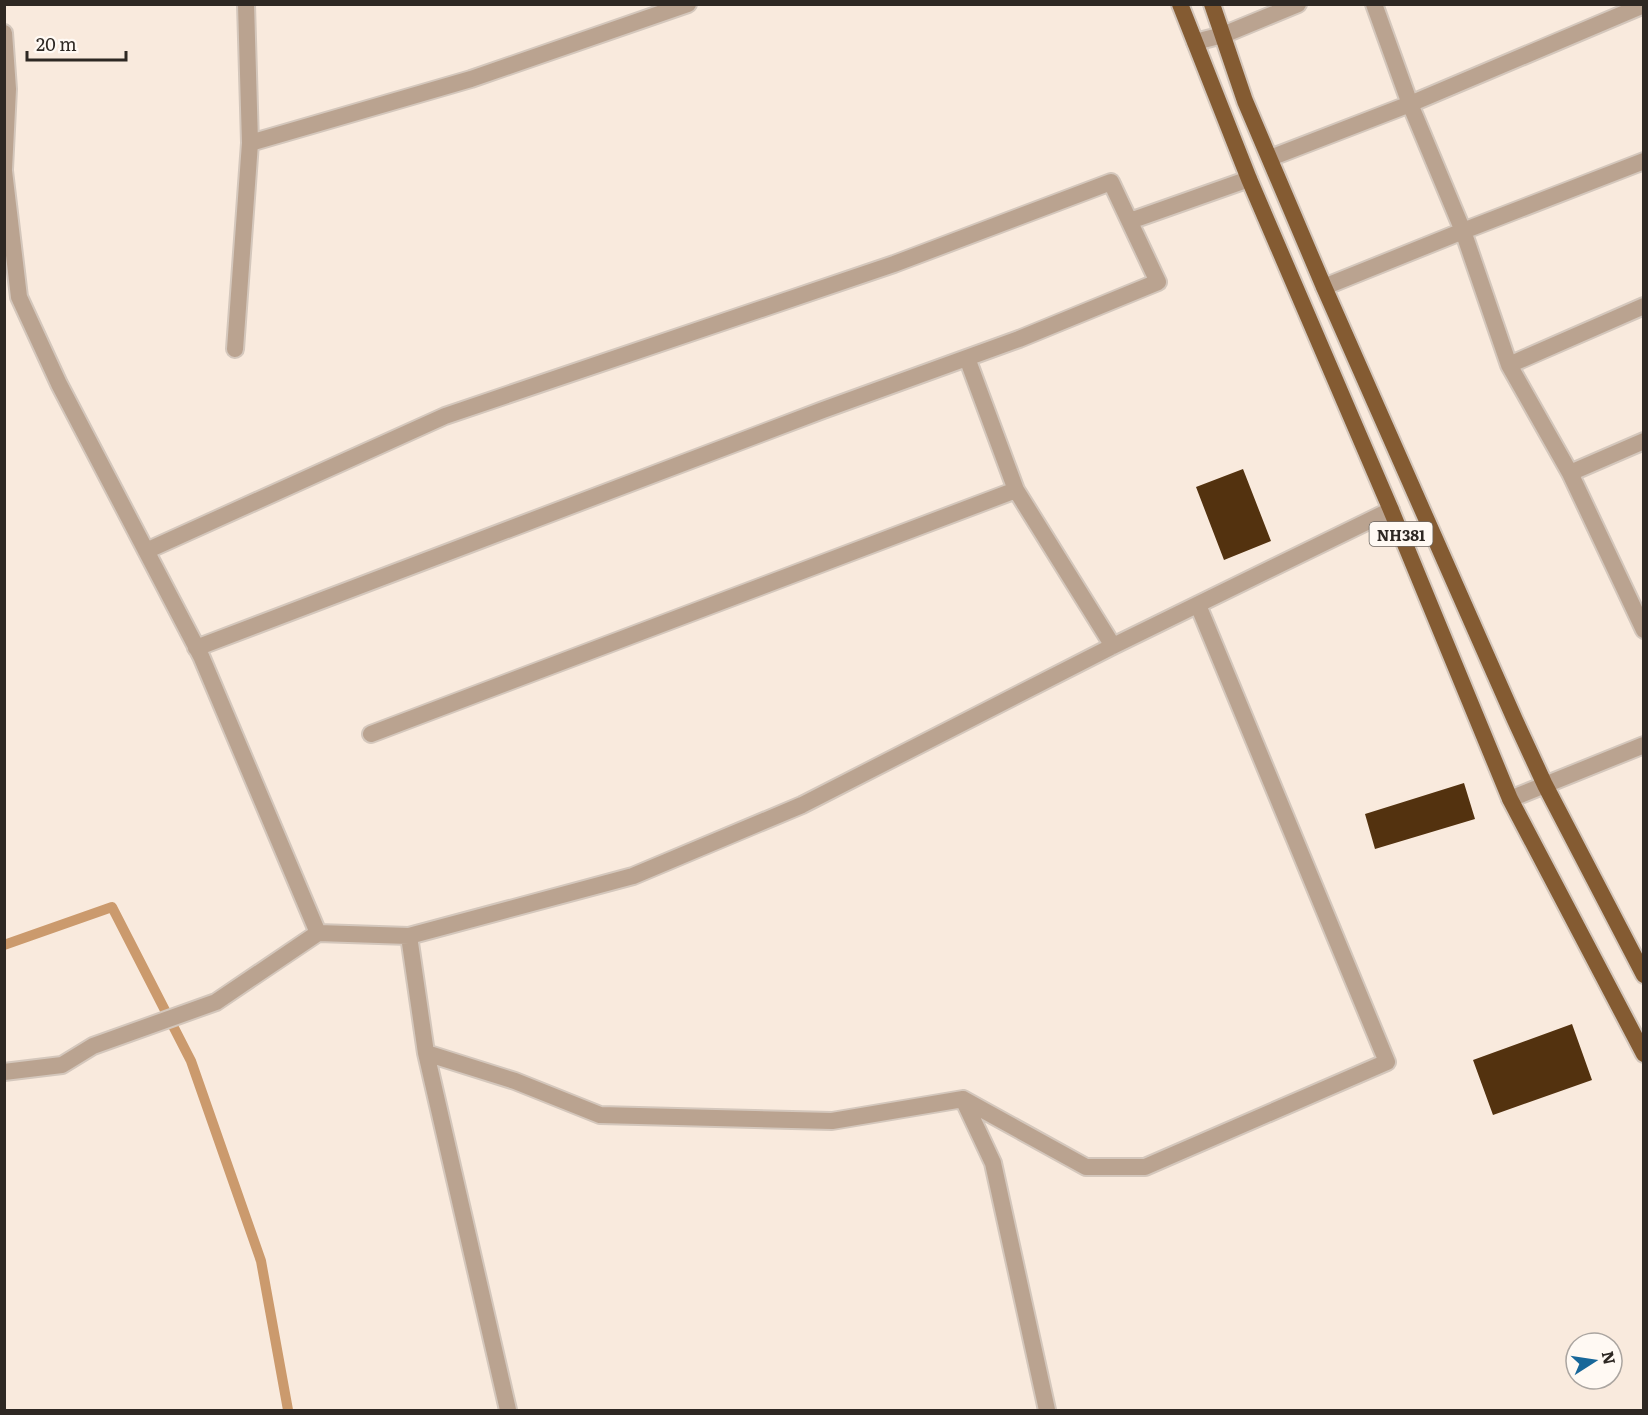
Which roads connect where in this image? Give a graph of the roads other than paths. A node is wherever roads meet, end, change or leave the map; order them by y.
1 (246, 4) edge
2 (688, 4) edge
3 (1180, 4) edge
4 (1212, 4) edge
5 (1298, 4) edge
6 (1374, 4) edge
7 (1644, 5) edge
8 (4, 33) edge
9 (1222, 35) junction
10 (1195, 42) junction
11 (1410, 104) junction
12 (250, 143) junction
13 (1270, 158) junction
14 (1644, 161) edge
15 (4, 170) edge
16 (1249, 179) junction
17 (1130, 221) junction
18 (1463, 231) junction
19 (1324, 287) junction
20 (1644, 306) edge
21 (235, 349) dead end
22 (967, 358) junction
23 (1509, 365) junction
24 (1644, 441) edge
25 (1570, 473) junction
26 (1016, 490) junction
27 (1391, 510) junction
28 (146, 551) junction
29 (1198, 605) junction
30 (1644, 630) edge
31 (1113, 646) junction
32 (196, 648) junction
33 (371, 734) dead end
34 (1644, 745) edge
35 (1545, 785) junction
36 (1510, 799) junction
37 (318, 933) junction
38 (410, 936) junction
39 (1644, 975) edge
40 (426, 1053) junction
41 (1644, 1054) edge
42 (4, 1072) edge
43 (963, 1099) junction
44 (508, 1410) edge
45 (1047, 1410) edge

1 - 12 street
2 - 12 street
3 - 10 highway, NH381
4 - 9 highway, NH381
5 - 9 street
6 - 11 street
7 - 11 street
8 - 15 street
9 - 10 street
9 - 13 highway, NH381
10 - 16 highway, NH381
11 - 13 street
11 - 18 street
12 - 21 street
13 - 19 highway, NH381
14 - 18 street
15 - 28 street
16 - 17 street
16 - 27 highway, NH381
17 - 22 street
17 - 28 street
18 - 19 street
18 - 23 street
19 - 35 highway, NH381
20 - 23 street
22 - 26 street
22 - 32 street
23 - 25 street
24 - 25 street
25 - 30 street
26 - 31 street
26 - 33 street
27 - 29 street
27 - 36 highway, NH381
28 - 32 street
29 - 31 street
29 - 43 street
31 - 38 street
32 - 37 street
34 - 35 street
35 - 36 street
35 - 39 highway, NH381
36 - 41 highway, NH381
37 - 38 street
37 - 42 street
38 - 40 street
40 - 43 street
40 - 44 street
43 - 45 street

